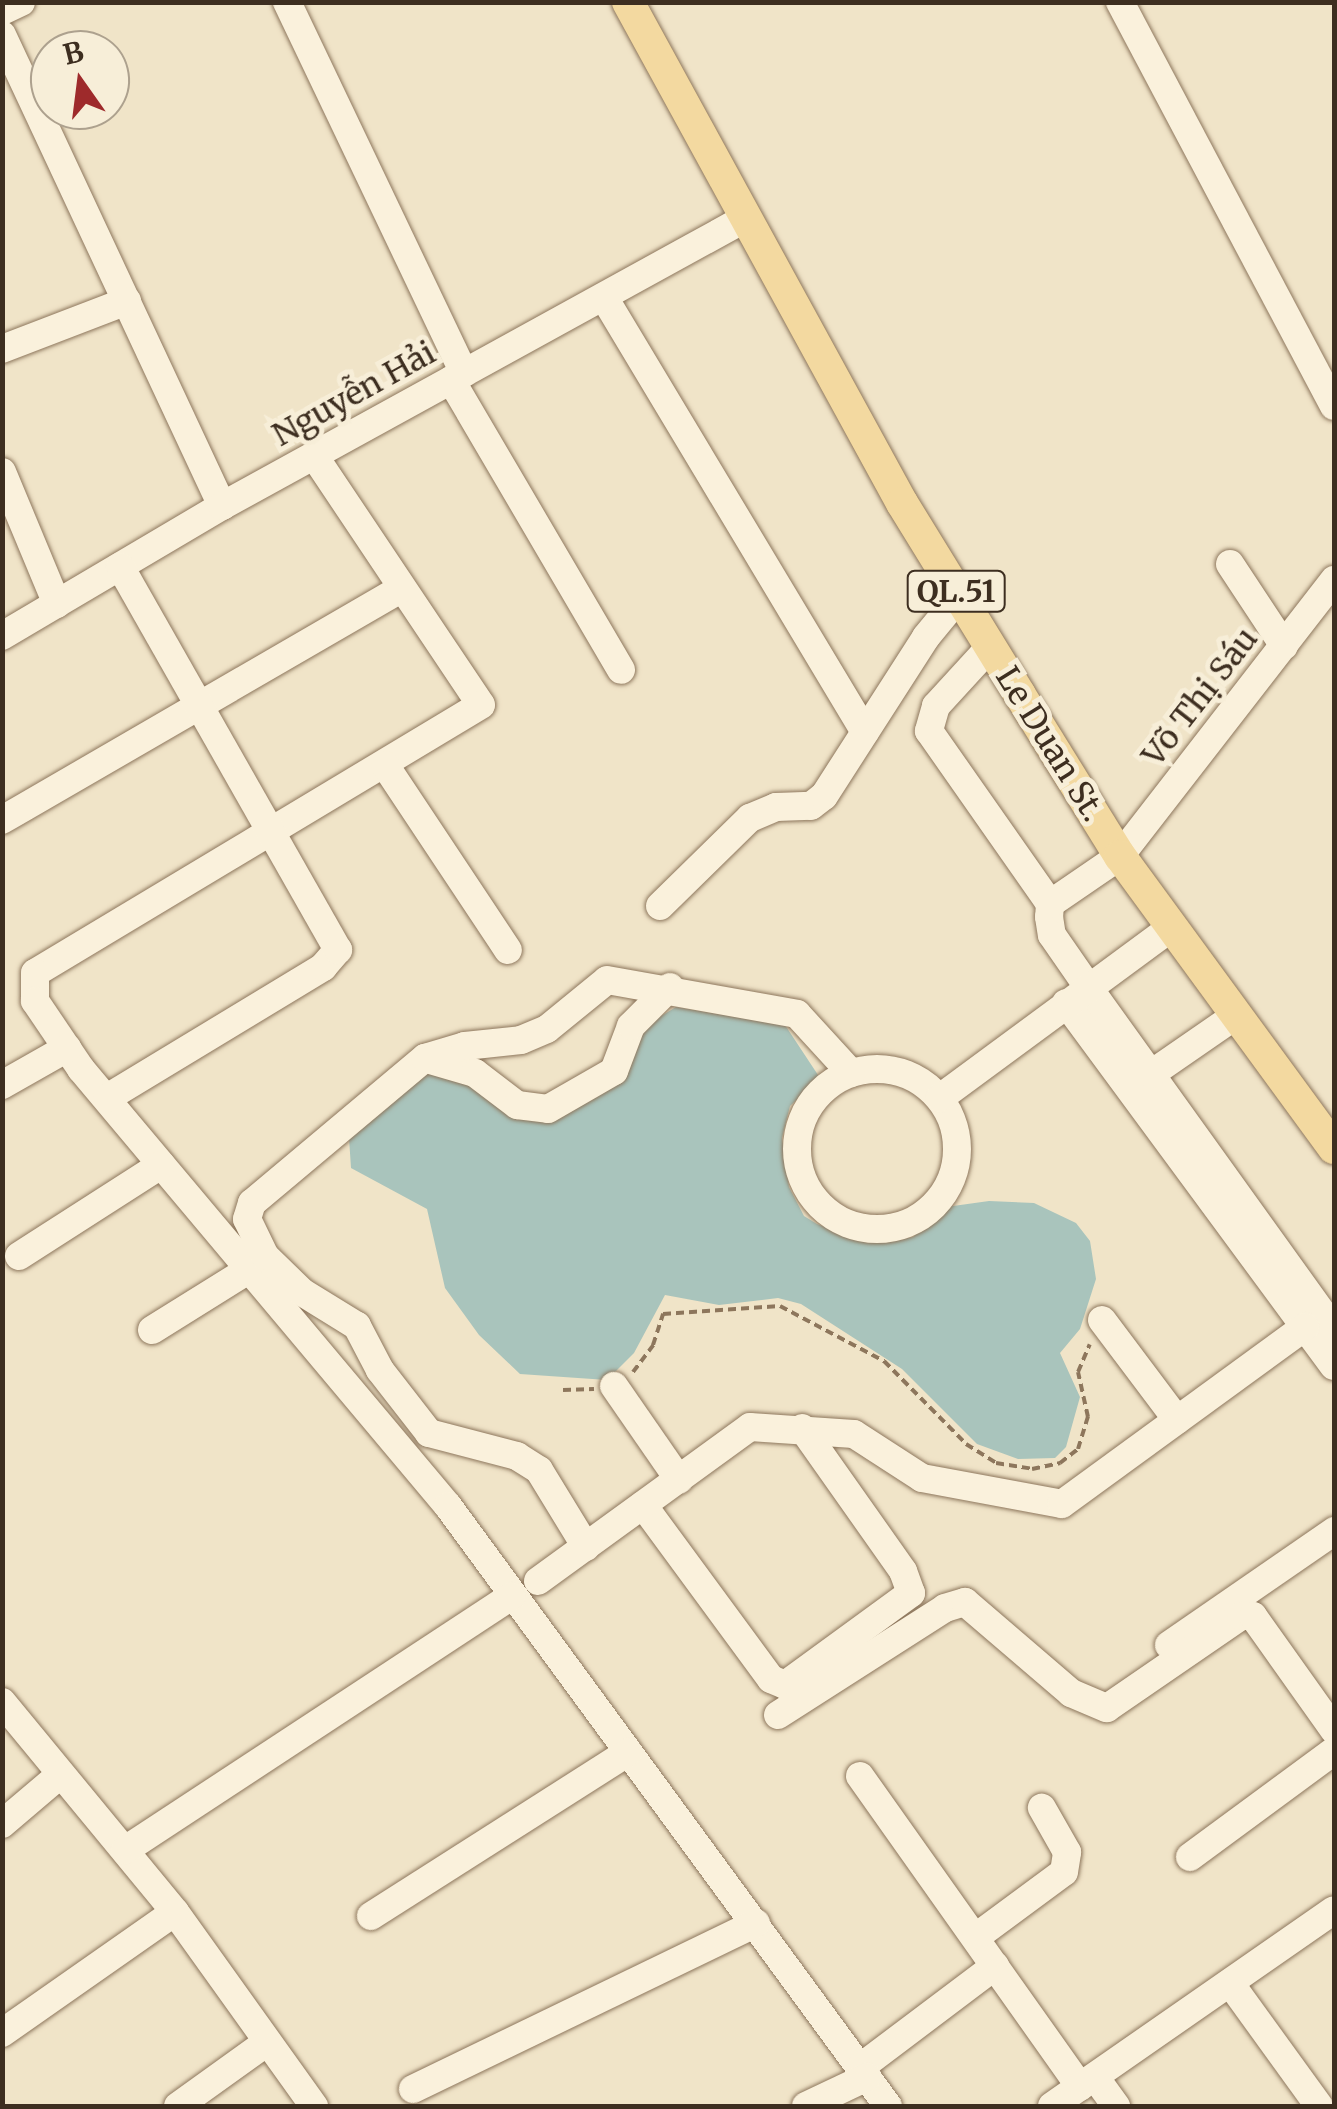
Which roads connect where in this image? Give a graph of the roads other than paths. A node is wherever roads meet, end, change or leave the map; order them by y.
1 (21, 2) edge
2 (286, 2) edge
3 (628, 2) edge
4 (1120, 2) edge
5 (2, 10) edge
6 (2, 35) edge
7 (744, 220) junction
8 (605, 299) junction
9 (126, 301) junction
10 (2, 349) edge
11 (458, 376) junction
12 (1334, 406) edge
13 (315, 458) junction
14 (2, 472) edge
15 (222, 506) junction
16 (1230, 564) dead end
17 (120, 567) junction
18 (1334, 580) edge
19 (401, 589) junction
20 (960, 598) junction
21 (57, 604) junction
22 (2, 636) edge
23 (1284, 646) junction
24 (990, 647) junction
25 (621, 670) dead end
26 (202, 710) junction
27 (864, 732) junction
28 (385, 765) junction
29 (2, 820) edge
30 (272, 832) junction
31 (1120, 856) junction
32 (1050, 904) junction
33 (660, 906) dead end
34 (1172, 928) junction
35 (508, 950) dead end
36 (670, 987) junction
37 (1077, 995) junction
38 (1235, 1016) junction
39 (68, 1048) junction
40 (426, 1058) junction
41 (852, 1073) junction
42 (1151, 1074) junction
43 (2, 1086) edge
44 (107, 1098) junction
45 (940, 1098) junction
46 (1334, 1148) edge
47 (161, 1165) junction
48 (1254, 1240) junction
49 (19, 1256) dead end
50 (250, 1269) junction
51 (1102, 1320) road end
52 (1305, 1327) junction
53 (1334, 1329) edge
54 (152, 1330) dead end
55 (1334, 1366) edge
56 (614, 1386) road end
57 (1177, 1420) junction
58 (802, 1428) junction
59 (678, 1480) junction
60 (643, 1505) junction
61 (1334, 1530) edge
62 (586, 1547) junction
63 (538, 1581) dead end
64 (511, 1596) junction
65 (1168, 1645) dead end
66 (2, 1702) edge
67 (778, 1714) dead end
68 (1334, 1730) edge
69 (1334, 1751) edge
70 (628, 1752) junction
71 (62, 1774) junction
72 (860, 1776) dead end
73 (1042, 1808) dead end
74 (2, 1824) edge
75 (125, 1850) junction
76 (1190, 1857) dead end
77 (175, 1912) junction
78 (371, 1916) dead end
79 (756, 1923) junction
80 (1330, 1923) edge
81 (976, 1937) junction
82 (995, 1966) junction
83 (1230, 1983) junction
84 (2, 2033) edge
85 (267, 2042) junction
86 (864, 2072) junction
87 (1088, 2082) junction
88 (412, 2090) dead end
89 (1308, 2103) edge
90 (178, 2106) edge
91 (314, 2106) edge
92 (806, 2106) edge
93 (888, 2106) edge
94 (1052, 2106) edge
95 (1116, 2106) edge

1 - 5 street
2 - 11 street
3 - 7 main road, Le Duan St. / QL.51
4 - 12 street
6 - 9 street
7 - 8 street, Nguyễn Hải
7 - 20 main road, Le Duan St. / QL.51
8 - 11 street, Nguyễn Hải
8 - 27 street
9 - 10 street
9 - 15 street
11 - 13 street, Nguyễn Hải
11 - 25 street
13 - 15 street, Nguyễn Hải
13 - 19 street
14 - 21 street
15 - 17 street, Nguyễn Hải
16 - 23 street
17 - 21 street, Nguyễn Hải
17 - 26 street
18 - 23 street, Võ Thị Sáu
19 - 26 street
19 - 28 street
20 - 24 main road, Le Duan St. / QL.51
20 - 27 street
21 - 22 street, Nguyễn Hải
23 - 31 street, Võ Thị Sáu
24 - 31 main road, Le Duan St. / QL.51
24 - 32 street
26 - 29 street
26 - 30 street
27 - 33 street
28 - 30 street
28 - 35 street
30 - 39 street
30 - 44 street
31 - 32 street, Võ Thị Sáu
31 - 34 main road, Le Duan St. / QL.51
32 - 37 street
34 - 37 street
34 - 38 main road, Le Duan St. / QL.51
36 - 40 street
36 - 40 street
36 - 41 street
37 - 42 street
37 - 45 street
37 - 48 street
38 - 42 street
38 - 46 main road, Le Duan St. / QL.51
39 - 43 street
39 - 44 street
40 - 62 street
41 - 45 street
41 - 45 street
42 - 48 street
44 - 47 street
47 - 49 street
47 - 50 street
48 - 52 street
48 - 53 street
50 - 54 street
50 - 64 street
51 - 57 street
52 - 55 street
52 - 57 street
56 - 59 street
57 - 58 street
58 - 59 street
58 - 60 street
59 - 60 street
60 - 62 street
61 - 65 street
62 - 63 street
64 - 70 street
64 - 75 street
66 - 71 street
67 - 68 street
69 - 76 street
70 - 78 street
70 - 79 street
71 - 74 street
71 - 75 street
72 - 81 street
73 - 81 street
75 - 77 street
77 - 84 street
77 - 85 street
79 - 86 street
79 - 88 street
80 - 83 street
81 - 82 street
82 - 86 street
82 - 87 street
83 - 87 street
83 - 89 street
85 - 90 street
85 - 91 street
86 - 92 street
86 - 93 street
87 - 94 street
87 - 95 street

